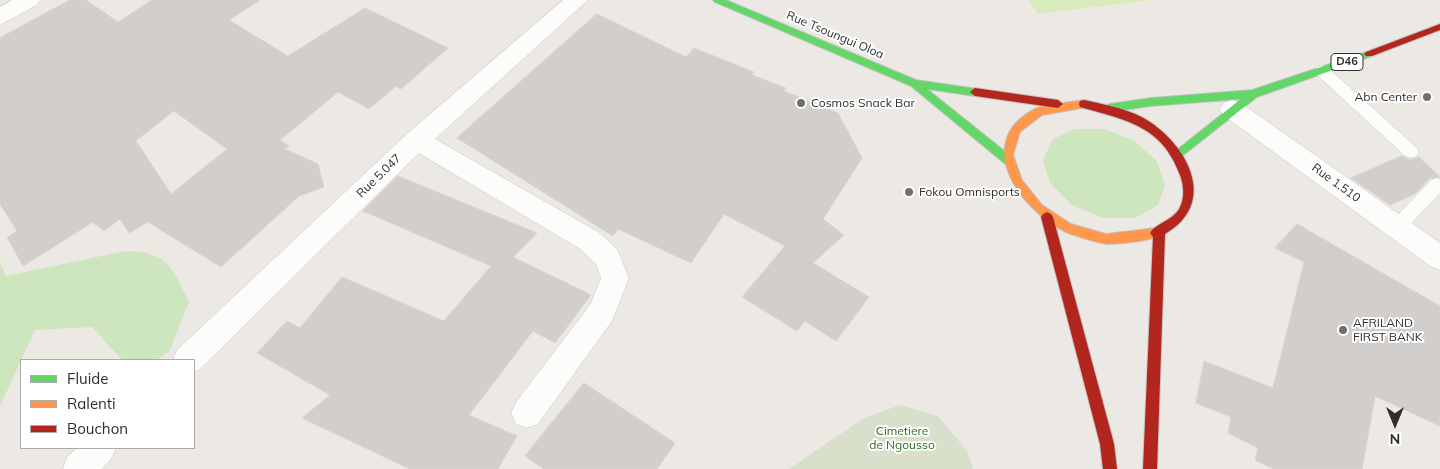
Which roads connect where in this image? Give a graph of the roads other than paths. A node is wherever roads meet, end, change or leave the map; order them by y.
1 (577, 0) edge
2 (718, 0) edge
3 (1440, 27) edge
4 (1322, 71) junction
5 (914, 83) junction
6 (1243, 101) junction
7 (1062, 105) junction
8 (1107, 108) junction
9 (417, 140) junction
10 (1411, 152) dead end
11 (1178, 156) junction
12 (1008, 160) junction
13 (1437, 185) dead end
14 (1047, 217) junction
15 (1397, 227) junction
16 (1159, 233) junction
17 (1440, 258) edge
18 (189, 359) edge
19 (527, 413) dead end
20 (99, 449) edge
21 (1134, 456) dead end
22 (1151, 466) edge
23 (79, 469) edge
24 (1110, 469) edge
25 (1164, 469) edge

1 - 9 street, Rue 5.047
2 - 5 main road, Rue Tsoungui Oloa
3 - 4 main road, D46
4 - 6 main road, D46
4 - 10 lane
5 - 7 main road
5 - 12 main road
6 - 8 main road, D46
6 - 11 main road, D46
6 - 15 street, Rue 1.510
7 - 8 main road
7 - 12 main road
8 - 11 main road
9 - 18 street, Rue 5.047
9 - 19 street
11 - 16 main road
12 - 14 main road
13 - 15 lane
14 - 16 main road
14 - 24 main road
15 - 17 street, Rue 1.510
16 - 22 main road
20 - 23 street
21 - 22 main road
22 - 25 main road

